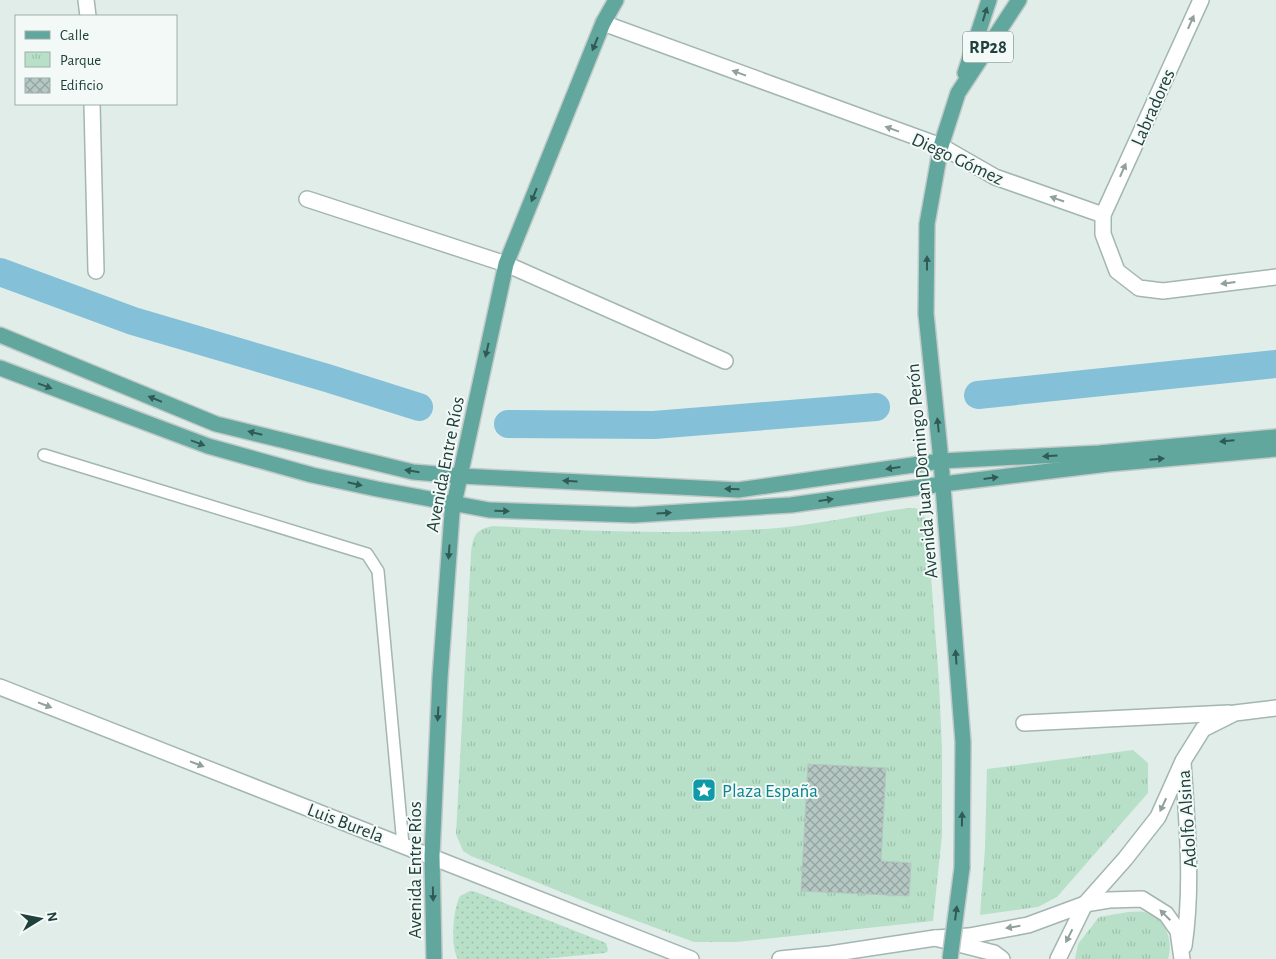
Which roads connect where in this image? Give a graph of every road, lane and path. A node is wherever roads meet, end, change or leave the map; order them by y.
1 (86, 0) edge
2 (616, 0) edge
3 (989, 0) edge
4 (1019, 0) edge
5 (1201, 0) edge
6 (88, 15) edge
7 (603, 23) junction
8 (958, 93) junction
9 (92, 105) edge
10 (941, 146) junction
11 (307, 199) dead end
12 (1103, 215) junction
13 (506, 264) junction
14 (96, 271) dead end
15 (1276, 277) edge
16 (0, 335) edge
17 (725, 361) dead end
18 (0, 368) edge
19 (1276, 437) edge
20 (1276, 449) edge
21 (44, 455) dead end
22 (941, 461) junction
23 (461, 476) junction
24 (943, 484) junction
25 (454, 504) junction
26 (0, 687) edge
27 (1276, 708) edge
28 (1235, 713) junction
29 (1024, 723) dead end
30 (1183, 761) junction
31 (403, 844) junction
32 (432, 856) junction
33 (1085, 904) junction
34 (935, 938) junction
35 (1182, 958) edge
36 (434, 959) edge
37 (691, 959) edge
38 (780, 959) edge
39 (950, 959) edge
40 (1002, 959) edge
41 (1058, 959) edge

1 - 6 street
2 - 7 main road, Avenida Entre Ríos
8 -> 3 main road
4 - 8 main road, Avenida Juan Domingo Perón / RP28
12 -> 5 street, Labradores
10 -> 7 street, Diego Gómez
7 -> 13 main road, Avenida Entre Ríos
8 - 10 main road, Avenida Juan Domingo Perón
9 - 14 street
12 -> 10 street, Diego Gómez
22 -> 10 main road, Avenida Juan Domingo Perón
11 - 13 street
15 -> 12 street
13 - 17 street
13 -> 23 main road, Avenida Entre Ríos
23 -> 16 main road
18 -> 25 main road
19 -> 22 main road
24 -> 20 main road
21 - 31 lane
22 -> 23 main road
22 - 24 main road, Avenida Juan Domingo Perón
23 - 25 main road, Avenida Entre Ríos
25 -> 24 main road
39 -> 24 main road, Avenida Juan Domingo Perón, bridge
25 -> 32 main road, Avenida Entre Ríos
26 -> 31 street, Luis Burela
27 - 28 street
28 - 29 street
28 - 30 street
30 -> 33 street, Adolfo Alsina
30 - 35 street, Adolfo Alsina
31 - 32 street, Luis Burela
32 -> 36 main road, Avenida Entre Ríos
32 - 37 street, Luis Burela
33 -> 34 street, Adolfo Alsina
35 -> 33 street, Adolfo Alsina
33 -> 41 street, Adolfo Alsina
34 - 38 street, Adolfo Alsina
34 - 40 street

